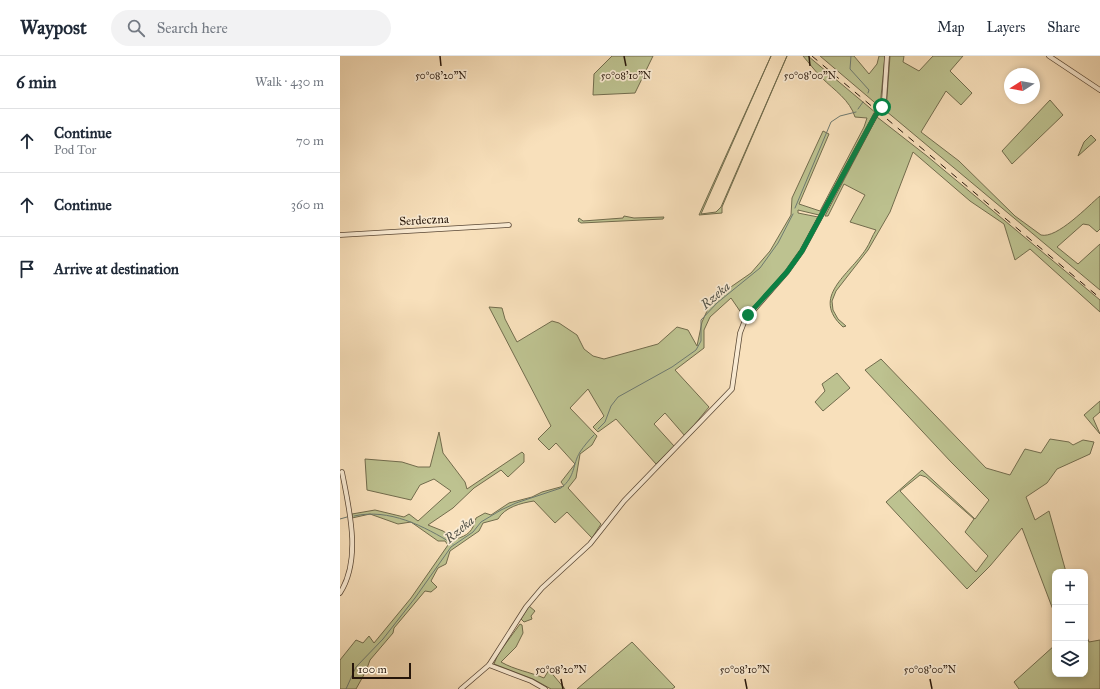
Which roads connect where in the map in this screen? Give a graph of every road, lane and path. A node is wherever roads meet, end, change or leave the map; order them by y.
1 (887, 56) edge
2 (1049, 56) edge
3 (1100, 90) edge
4 (509, 225) dead end
5 (340, 235) edge
6 (342, 472) dead end
7 (340, 593) edge
8 (489, 666) junction
9 (460, 689) edge
10 (545, 689) edge

1 - 8 street
2 - 3 street
4 - 5 street, Serdeczna
6 - 7 street
8 - 9 street
8 - 10 street

